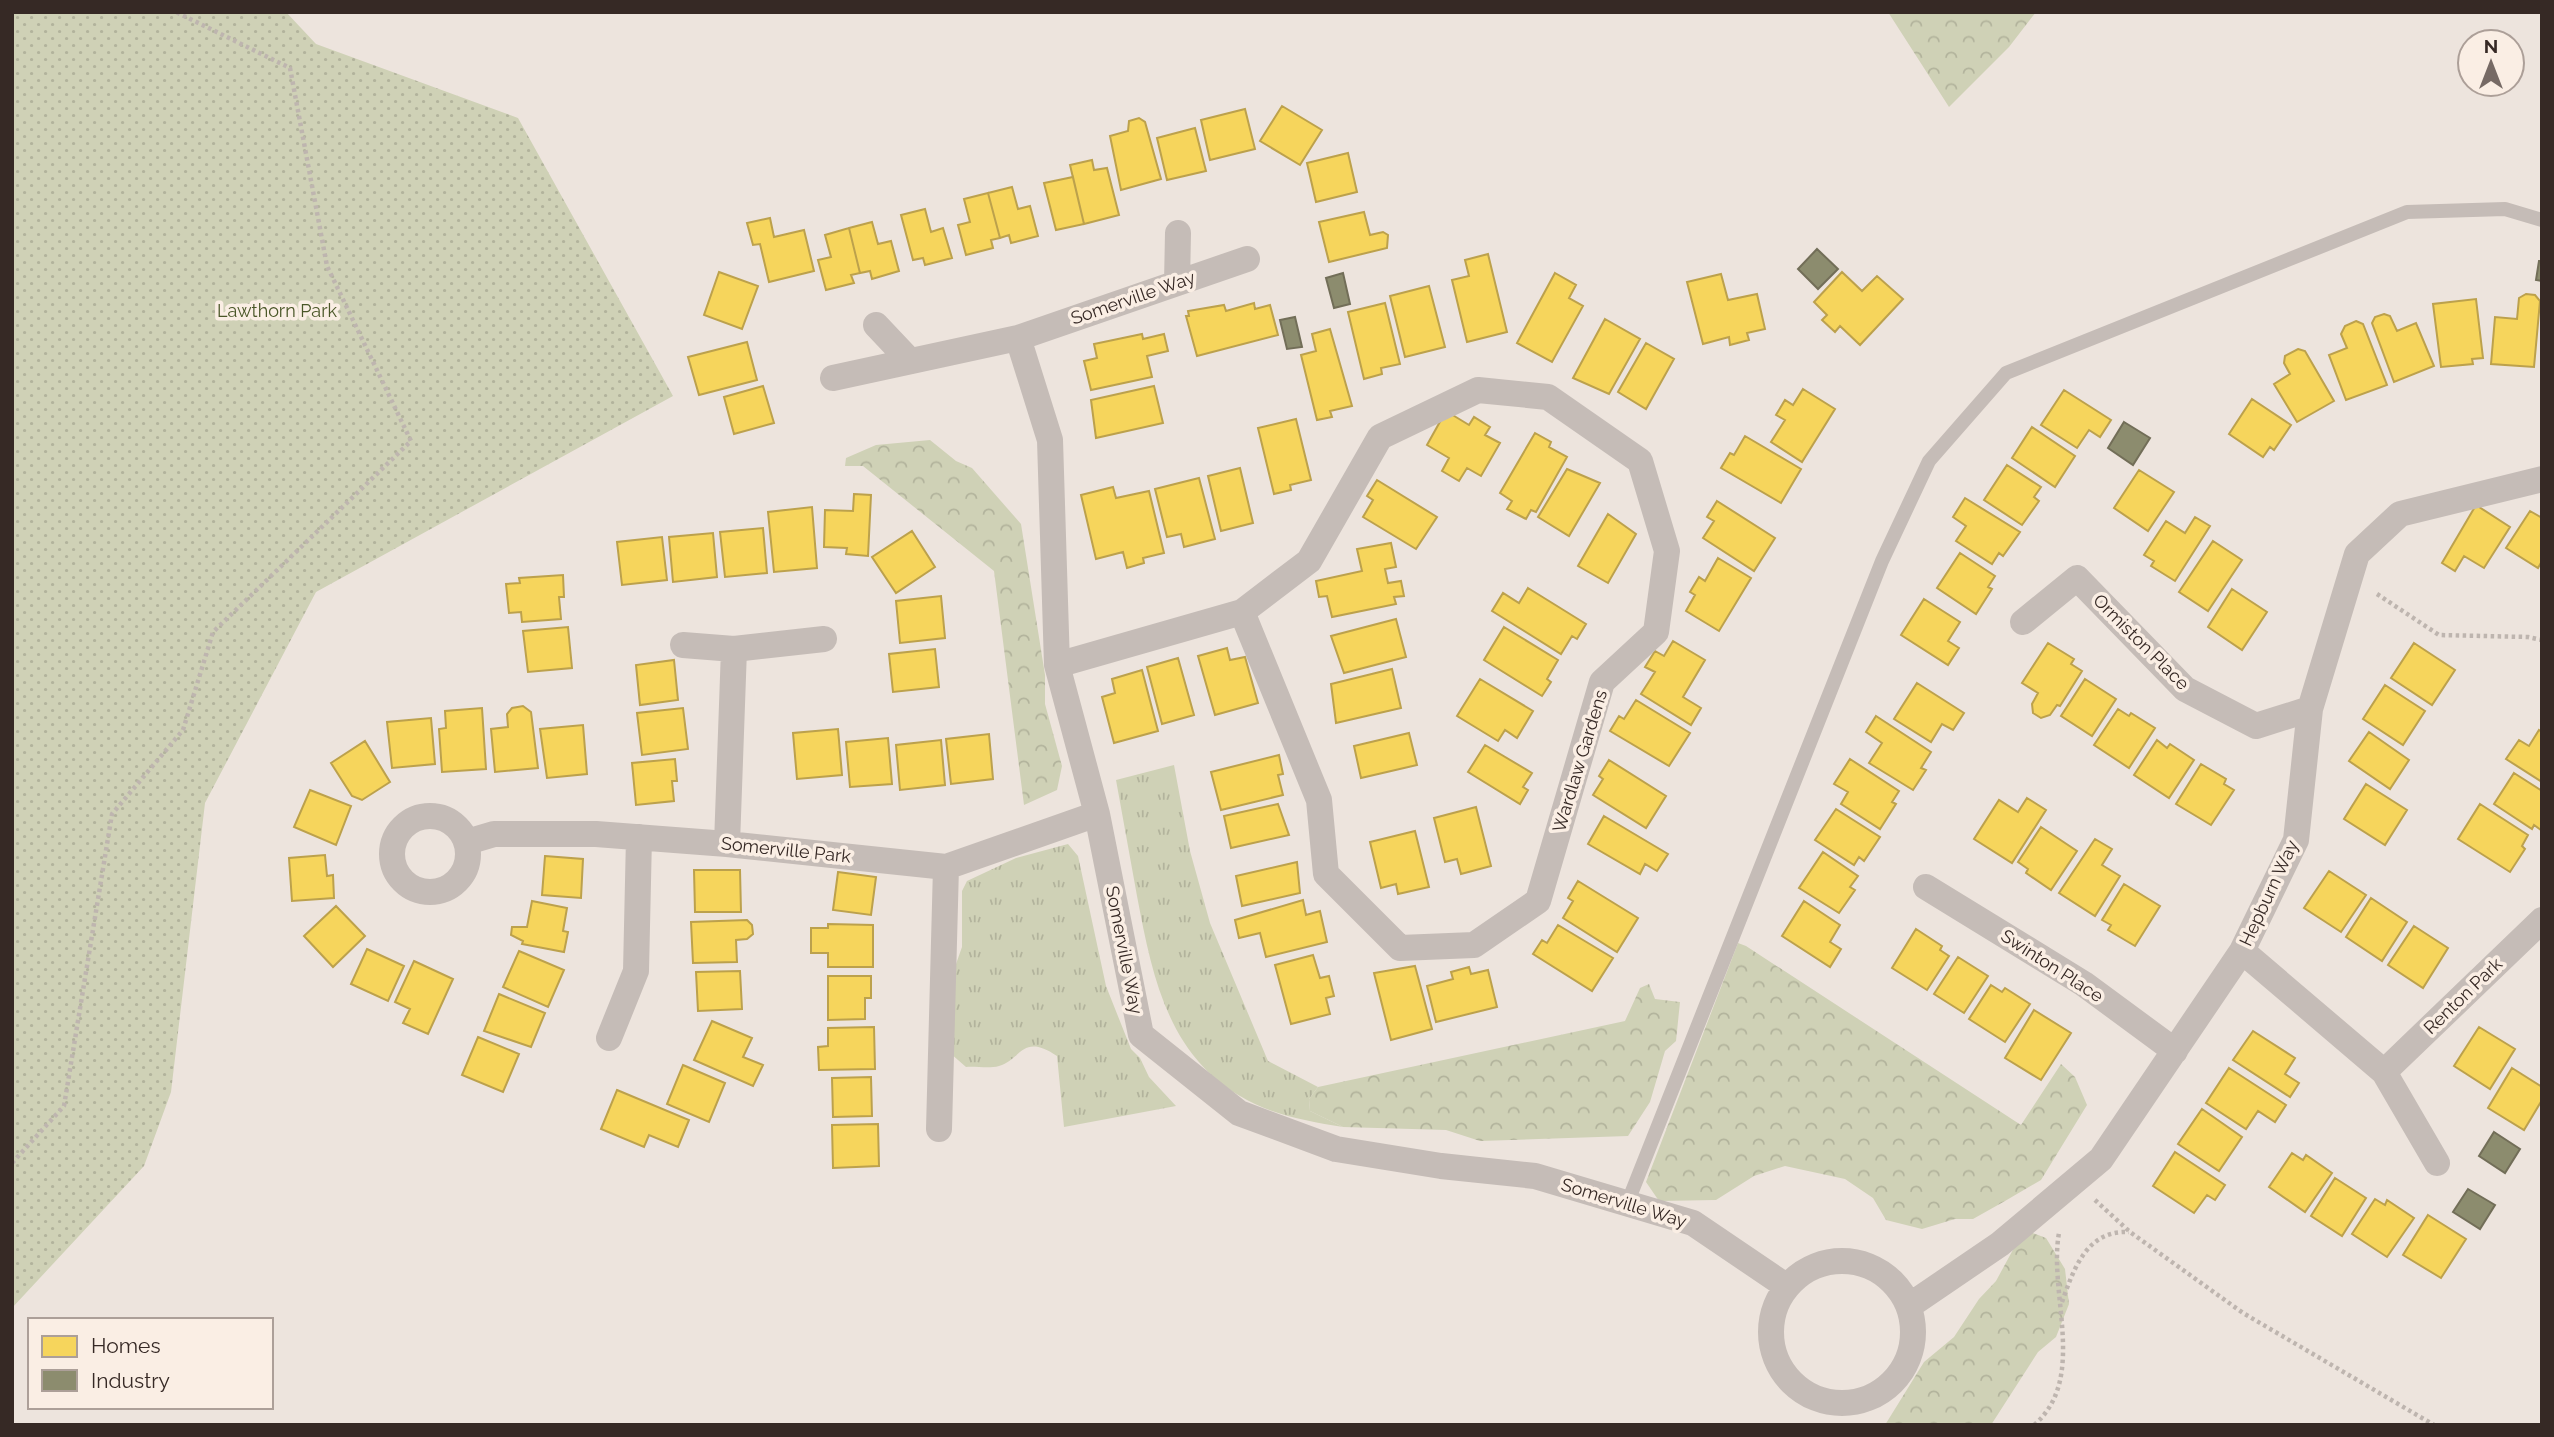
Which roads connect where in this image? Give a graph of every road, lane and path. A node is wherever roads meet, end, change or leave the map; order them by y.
1 (176, 12) edge
2 (2542, 220) edge
3 (1178, 233) dead end
4 (1247, 259) dead end
5 (1178, 283) junction
6 (876, 325) dead end
7 (1018, 338) junction
8 (910, 361) junction
9 (833, 378) dead end
10 (2542, 479) edge
11 (2348, 583) junction
12 (1242, 612) junction
13 (2023, 622) dead end
14 (824, 639) dead end
15 (2542, 640) edge
16 (683, 645) dead end
17 (734, 649) junction
18 (1057, 665) junction
19 (2310, 709) junction
20 (1097, 814) junction
21 (639, 837) junction
22 (467, 842) dead end
23 (727, 844) junction
24 (946, 867) junction
25 (1926, 887) dead end
26 (2542, 920) edge
27 (2242, 951) junction
28 (609, 1038) dead end
29 (2175, 1051) junction
30 (2384, 1072) junction
31 (939, 1129) dead end
32 (12, 1163) edge
33 (2437, 1163) dead end
34 (2076, 1180) junction
35 (1627, 1204) junction
36 (2061, 1220) dead end
37 (2130, 1232) junction
38 (1786, 1286) junction
39 (1909, 1306) junction
40 (2061, 1306) junction
41 (1822, 1413) edge
42 (2034, 1425) edge
43 (2434, 1425) edge

1 - 32 path
2 - 35 lane
3 - 5 street
4 - 5 street, Somerville Way
5 - 7 street, Somerville Way
6 - 8 street
7 - 8 street, Somerville Way
7 - 18 street, Somerville Way
8 - 9 street, Somerville Way
10 - 11 street, Hepburn Way
11 - 15 path
11 - 19 street, Hepburn Way
12 - 12 street, Wardlaw Gardens
12 - 18 street, Wardlaw Gardens
13 - 19 street, Ormiston Place
14 - 17 street
16 - 17 street
17 - 23 street
18 - 20 street, Somerville Way
19 - 27 street, Hepburn Way
20 - 24 street, Somerville Park
20 - 35 street, Somerville Way
21 - 22 street, Somerville Park
21 - 23 street, Somerville Park
21 - 28 street
23 - 24 street, Somerville Park
24 - 31 street
25 - 29 street, Swinton Place
26 - 30 street, Renton Park
27 - 29 street, Hepburn Way
27 - 30 street
29 - 34 street, Hepburn Way
30 - 33 street
34 - 37 path
34 - 39 street, Hepburn Way
35 - 38 street, Somerville Way
36 - 40 path
37 - 40 path
37 - 43 path
38 - 39 street
38 - 41 street
39 - 41 street
40 - 42 path

